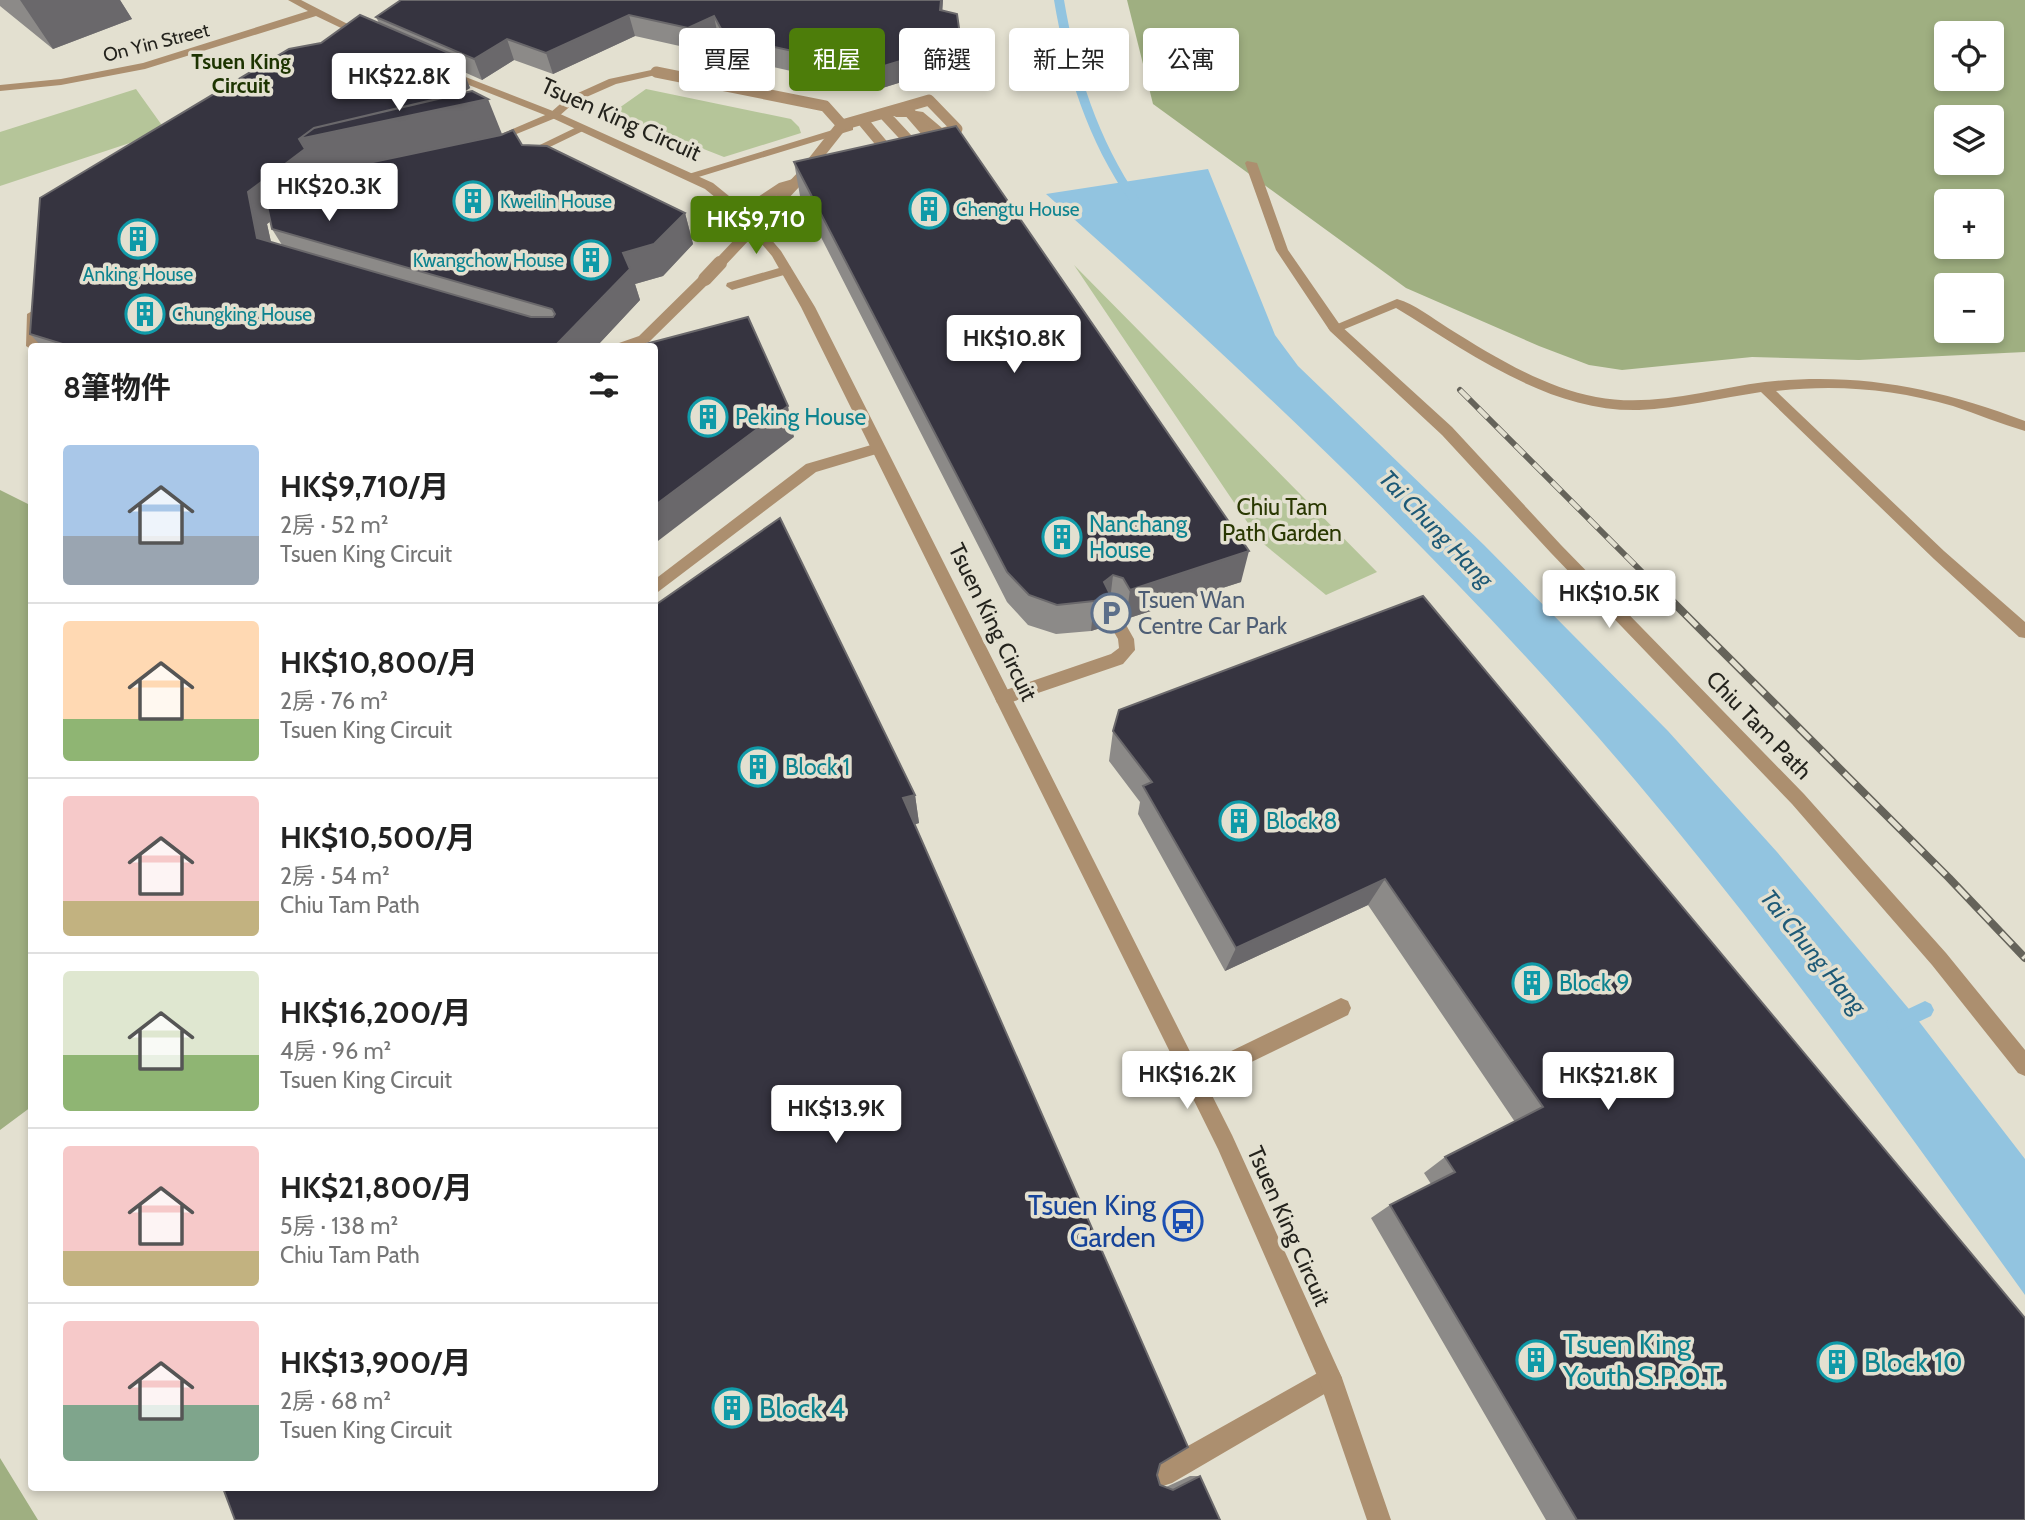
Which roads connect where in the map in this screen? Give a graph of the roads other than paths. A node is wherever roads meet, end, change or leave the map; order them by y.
1 (293, 0) edge
2 (317, 12) junction
3 (375, 41) edge
4 (428, 65) edge
5 (0, 88) edge
6 (905, 107) junction
7 (884, 114) junction
8 (554, 115) junction
9 (862, 120) junction
10 (842, 125) junction
11 (581, 128) junction
12 (931, 137) junction
13 (911, 143) junction
14 (482, 145) edge
15 (877, 154) junction
16 (509, 162) edge
17 (1251, 163) dead end
18 (688, 176) junction
19 (801, 177) junction
20 (741, 212) junction
21 (786, 270) junction
22 (732, 286) dead end
23 (35, 295) edge
24 (1335, 328) junction
25 (33, 343) edge
26 (634, 343) edge
27 (1764, 387) junction
28 (2025, 426) edge
29 (878, 447) junction
30 (658, 586) edge
31 (1111, 613) edge
32 (2025, 632) edge
33 (1003, 698) junction
34 (1341, 1009) dead end
35 (2025, 1066) edge
36 (1195, 1079) junction
37 (1331, 1378) junction
38 (1163, 1474) edge
39 (1379, 1520) edge

1 - 2 street
2 - 3 street
2 - 5 street, On Yin Street
4 - 8 street, Tsuen King Circuit
6 - 7 street, bridge
6 - 12 street, bridge
6 - 12 street, bridge
7 - 9 street, bridge
7 - 13 street, bridge
8 - 10 street, bridge
8 - 11 street, Tsuen King Circuit
8 - 14 street
9 - 10 street, bridge
9 - 15 street, bridge
10 - 19 street, bridge
11 - 16 street
11 - 18 street, Tsuen King Circuit
12 - 13 street, bridge
13 - 15 street
15 - 18 street
17 - 24 street, Chiu Tam Path
18 - 20 street, Tsuen King Circuit
19 - 20 street
19 - 26 street, bridge
20 - 21 street, Tsuen King Circuit
21 - 22 street
21 - 29 street, Tsuen King Circuit
23 - 25 street
24 - 27 street
24 - 35 street, Chiu Tam Path
27 - 28 street
27 - 32 street
29 - 30 street
29 - 33 street, Tsuen King Circuit
31 - 33 street
33 - 36 street, Tsuen King Circuit
34 - 36 street
36 - 37 street, Tsuen King Circuit
37 - 38 street
37 - 39 street, Tsuen King Circuit

